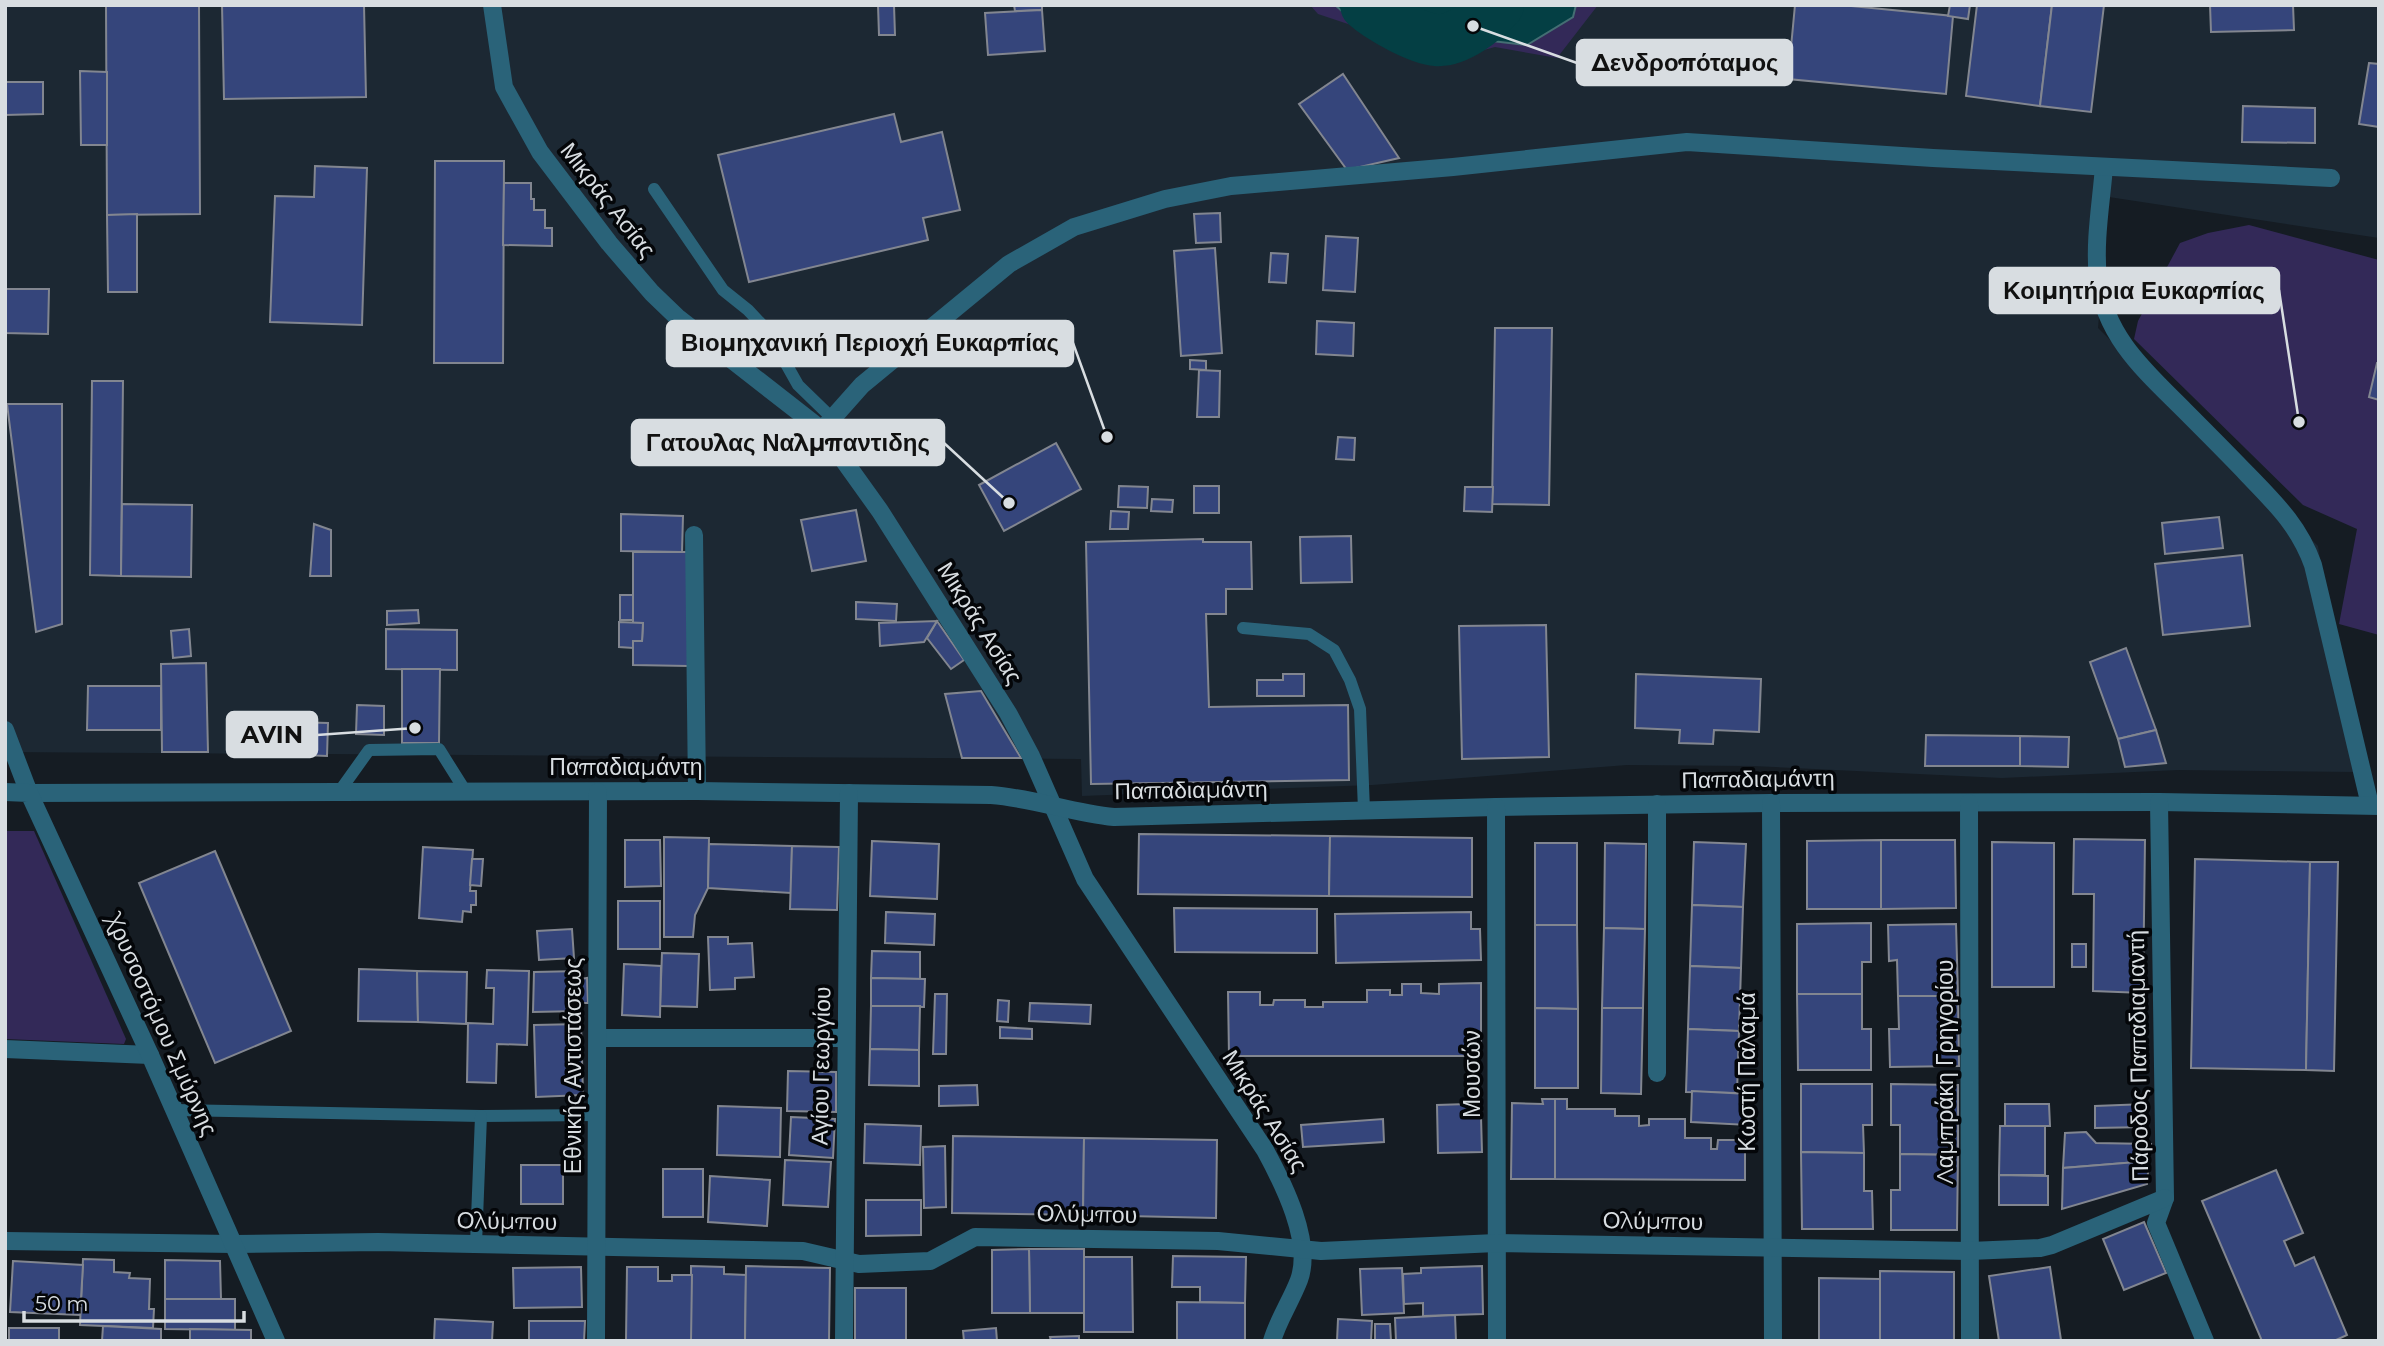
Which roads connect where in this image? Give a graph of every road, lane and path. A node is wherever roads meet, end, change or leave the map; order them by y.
1 (492, 5) edge
2 (2104, 167) junction
3 (2331, 178) dead end
4 (654, 189) dead end
5 (827, 424) junction
6 (694, 534) dead end
7 (1243, 628) dead end
8 (5, 730) edge
9 (697, 791) junction
10 (5, 792) edge
11 (339, 792) junction
12 (466, 792) junction
13 (598, 792) junction
14 (29, 793) junction
15 (849, 793) junction
16 (2158, 802) junction
17 (1771, 803) junction
18 (1969, 803) junction
19 (1657, 804) junction
20 (2374, 805) edge
21 (1052, 807) junction
22 (1496, 807) junction
23 (1364, 810) junction
24 (598, 1038) junction
25 (845, 1038) junction
26 (5, 1049) edge
27 (150, 1055) junction
28 (1657, 1073) dead end
29 (174, 1110) junction
30 (598, 1115) junction
31 (481, 1116) junction
32 (2165, 1198) junction
33 (5, 1241) edge
34 (1496, 1243) junction
35 (234, 1244) junction
36 (477, 1244) junction
37 (597, 1247) junction
38 (1772, 1247) junction
39 (1301, 1249) junction
40 (1970, 1251) junction
41 (843, 1260) junction
42 (276, 1341) edge
43 (596, 1341) edge
44 (844, 1341) edge
45 (1272, 1341) edge
46 (1497, 1341) edge
47 (1773, 1341) edge
48 (1970, 1341) edge
49 (2205, 1341) edge

1 - 5 street, Μικράς Ασίας
2 - 3 street
2 - 5 street
2 - 20 street
4 - 5 lane
5 - 21 street, Μικράς Ασίας
6 - 9 street
7 - 23 lane
8 - 14 street, Χρυσοστόμου Σμύρνης
9 - 13 street, Παπαδιαμάντη
9 - 15 street, Παπαδιαμάντη
10 - 14 street, Παπαδιαμάντη
11 - 12 street, Παπαδιαμάντη
11 - 12 lane
11 - 14 street, Παπαδιαμάντη
12 - 13 street, Παπαδιαμάντη
13 - 24 street, Εθνικής Αντιστάσεως
14 - 27 street, Χρυσοστόμου Σμύρνης
15 - 21 street, Παπαδιαμάντη
15 - 25 street, Αγίου Γεωργίου
16 - 18 street, Παπαδιαμάντη
16 - 20 street, Παπαδιαμάντη
16 - 32 street, Πάροδος Παπαδιαμαντή
17 - 18 street, Παπαδιαμάντη
17 - 19 street, Παπαδιαμάντη
17 - 38 street, Κωστή Παλαμά
18 - 40 street, Λαμπράκη Γρηγορίου
19 - 22 street, Παπαδιαμάντη
19 - 28 street
21 - 23 street, Παπαδιαμάντη
21 - 39 street, Μικράς Ασίας
22 - 23 street, Παπαδιαμάντη
22 - 34 street, Μουσών
24 - 25 street
24 - 30 street, Εθνικής Αντιστάσεως
25 - 41 street, Αγίου Γεωργίου
26 - 27 street
27 - 29 street, Χρυσοστόμου Σμύρνης
29 - 31 lane
29 - 35 street, Χρυσοστόμου Σμύρνης
30 - 31 lane
30 - 37 street, Εθνικής Αντιστάσεως
31 - 36 lane
32 - 40 street, Ολύμπου
32 - 49 street, Πάροδος Παπαδιαμαντή
33 - 35 street, Ολύμπου
34 - 38 street, Ολύμπου
34 - 39 street, Ολύμπου
34 - 46 street, Μουσών
35 - 36 street, Ολύμπου
35 - 42 street, Χρυσοστόμου Σμύρνης
36 - 37 street, Ολύμπου
37 - 41 street, Ολύμπου
37 - 43 street, Εθνικής Αντιστάσεως
38 - 40 street, Ολύμπου
38 - 47 street, Κωστή Παλαμά
39 - 41 street, Ολύμπου
39 - 45 street, Μικράς Ασίας
40 - 48 street, Λαμπράκη Γρηγορίου
41 - 44 street, Αγίου Γεωργίου

